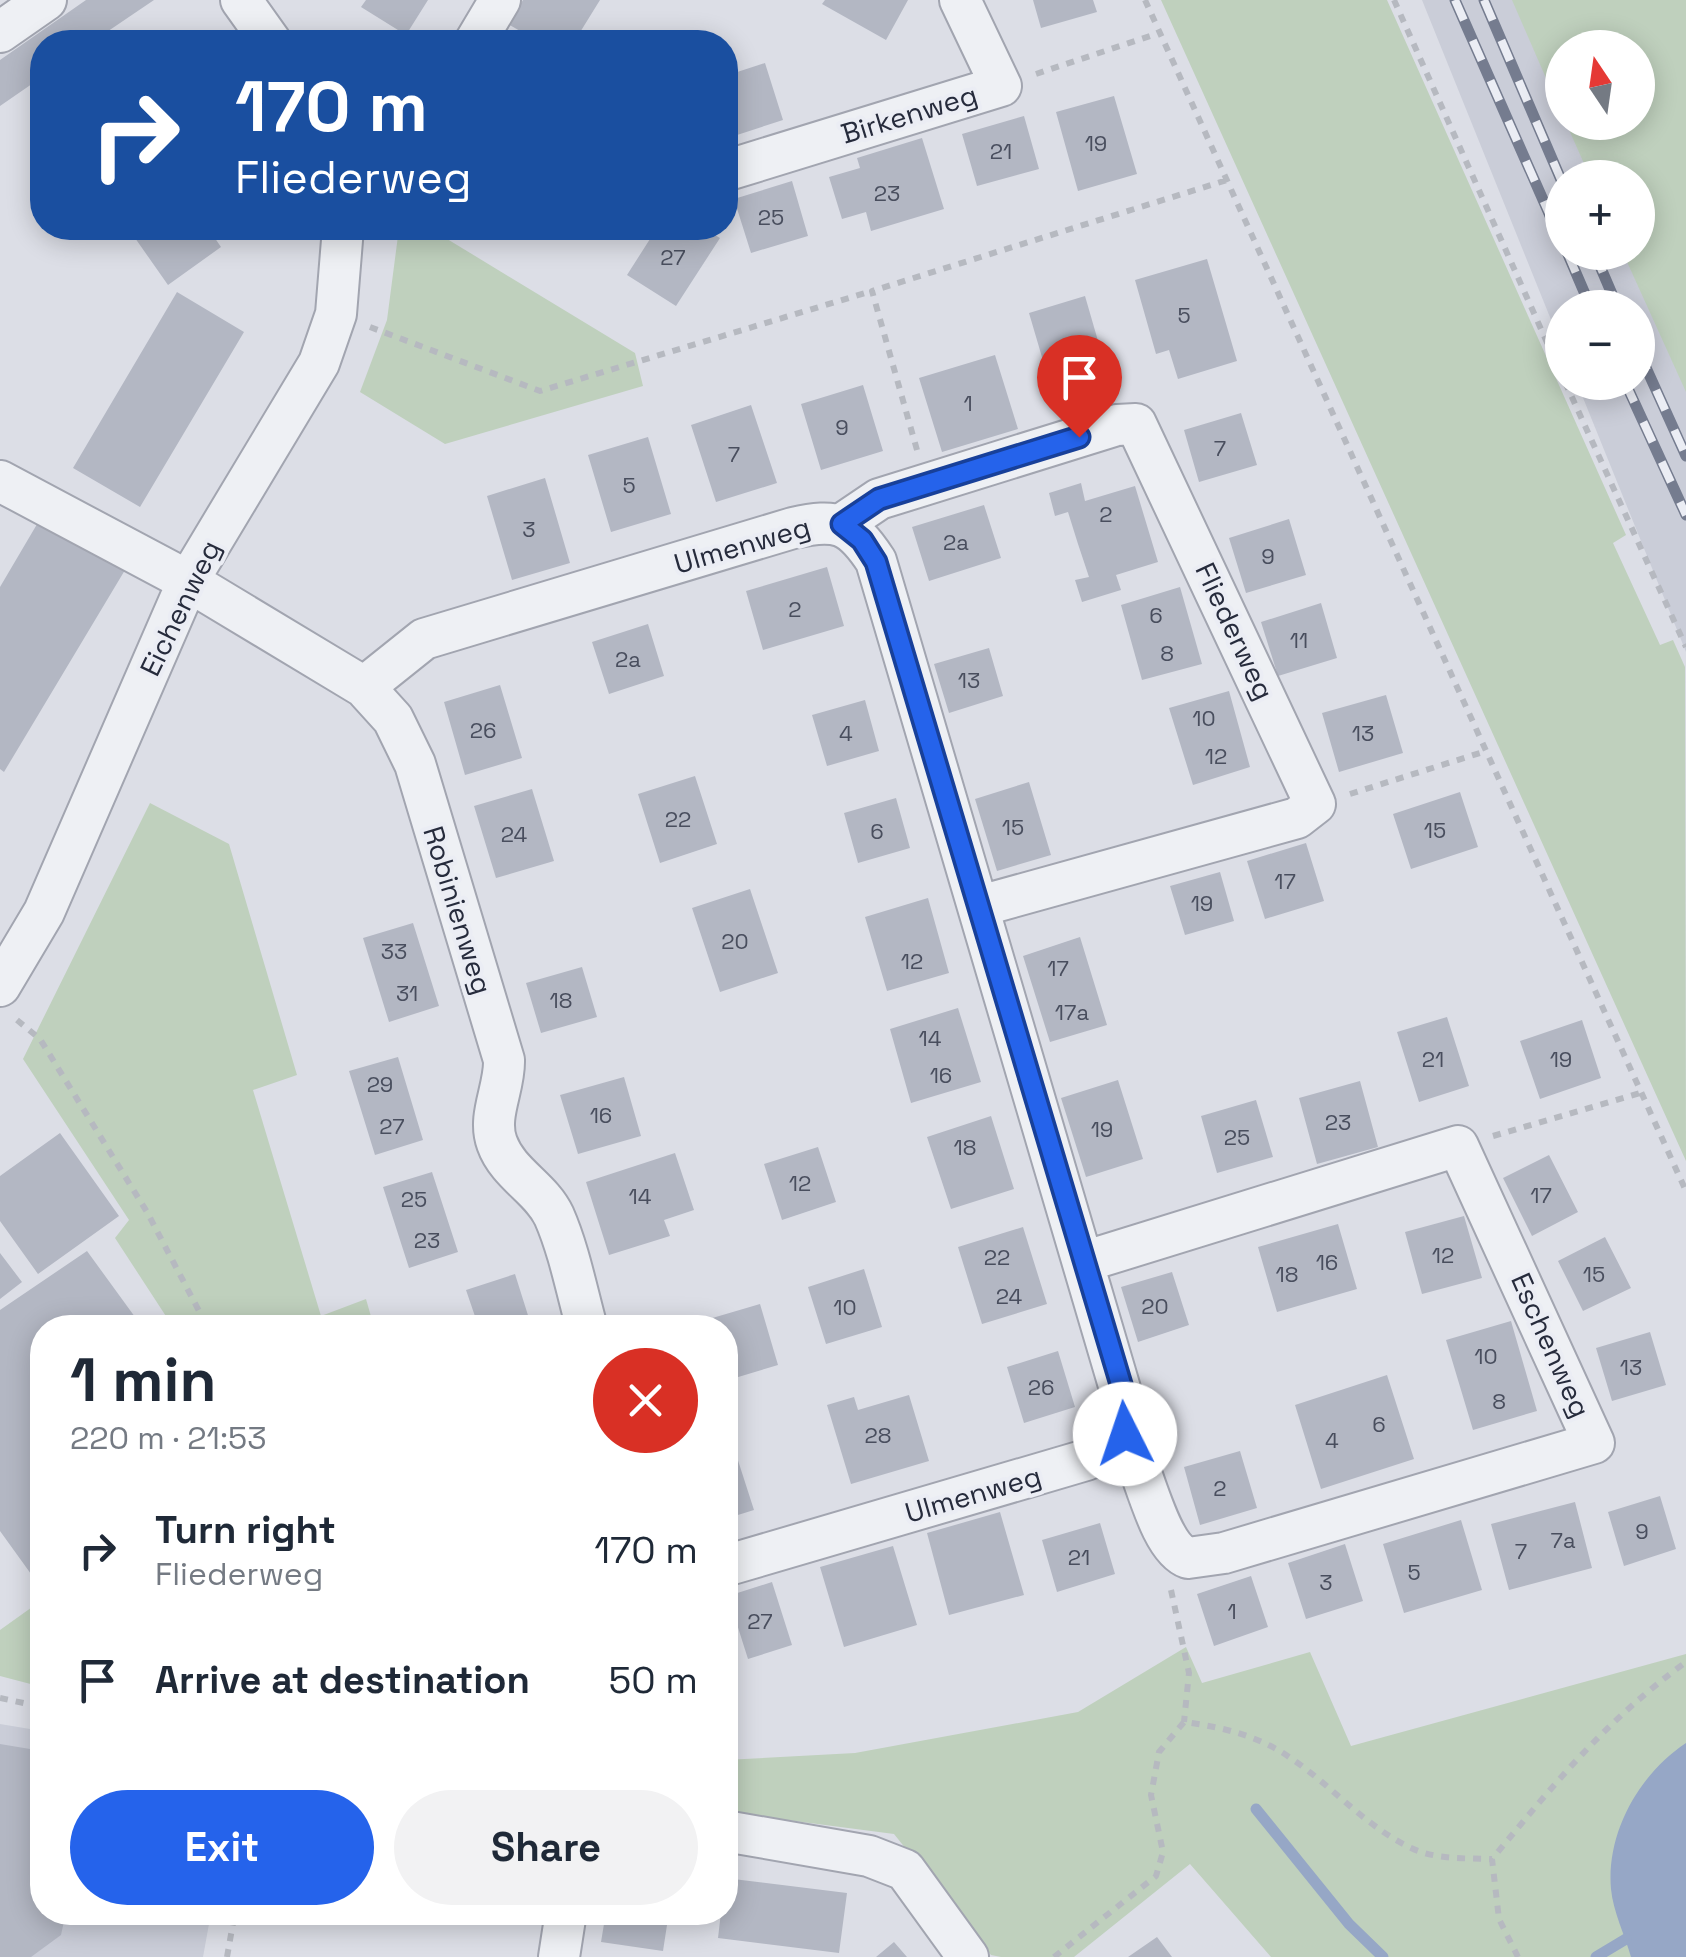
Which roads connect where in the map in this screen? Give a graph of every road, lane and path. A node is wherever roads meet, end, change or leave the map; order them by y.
1 (46, 0) edge
2 (240, 0) edge
3 (500, 0) edge
4 (960, 0) edge
5 (1144, 0) edge
6 (1394, 0) edge
7 (263, 30) edge
8 (482, 30) edge
9 (0, 32) edge
10 (1159, 33) junction
11 (1001, 86) junction
12 (738, 167) edge
13 (1226, 180) junction
14 (342, 240) edge
15 (872, 291) junction
16 (336, 314) junction
17 (1545, 337) edge
18 (1574, 400) edge
19 (0, 481) edge
20 (927, 484) junction
21 (842, 524) junction
22 (188, 580) junction
23 (1686, 647) edge
24 (364, 686) junction
25 (1483, 752) junction
26 (1315, 804) junction
27 (980, 906) junction
28 (7, 1002) edge
29 (1640, 1092) junction
30 (1458, 1146) junction
31 (1686, 1191) edge
32 (1083, 1262) junction
33 (201, 1315) edge
34 (584, 1315) edge
35 (1125, 1434) junction
36 (1178, 1554) junction
37 (738, 1562) edge
38 (1686, 1662) edge
39 (0, 1698) edge
40 (30, 1704) edge
41 (1184, 1722) junction
42 (738, 1833) edge
43 (1492, 1859) junction
44 (232, 1925) edge
45 (564, 1925) edge
46 (227, 1957) edge
47 (559, 1957) edge
48 (968, 1957) edge
49 (1054, 1957) edge
50 (1518, 1957) edge

1 - 9 street
2 - 7 street
3 - 8 street
4 - 11 street, Birkenweg
5 - 10 path
6 - 17 path
10 - 11 path
10 - 13 path
11 - 12 street, Birkenweg
13 - 15 path
13 - 25 path
14 - 16 street, Eichenweg
15 - 16 path
15 - 20 path
16 - 22 street, Eichenweg
18 - 23 path
19 - 22 street, Robinienweg
20 - 21 street, Fliederweg
20 - 26 street, Fliederweg
21 - 24 street, Ulmenweg
21 - 27 street, Ulmenweg
22 - 24 street, Robinienweg
22 - 28 street, Eichenweg
24 - 34 street, Robinienweg
25 - 26 path
25 - 29 path
26 - 27 street
27 - 32 street, Ulmenweg
28 - 33 path
29 - 30 path
29 - 31 path
30 - 32 street
30 - 36 street, Eschenweg
32 - 35 street, Ulmenweg
35 - 36 street
35 - 37 street, Ulmenweg
36 - 41 path
38 - 43 path
39 - 40 path
41 - 43 path
41 - 49 path
42 - 48 street
43 - 50 path
44 - 46 path
45 - 47 street

